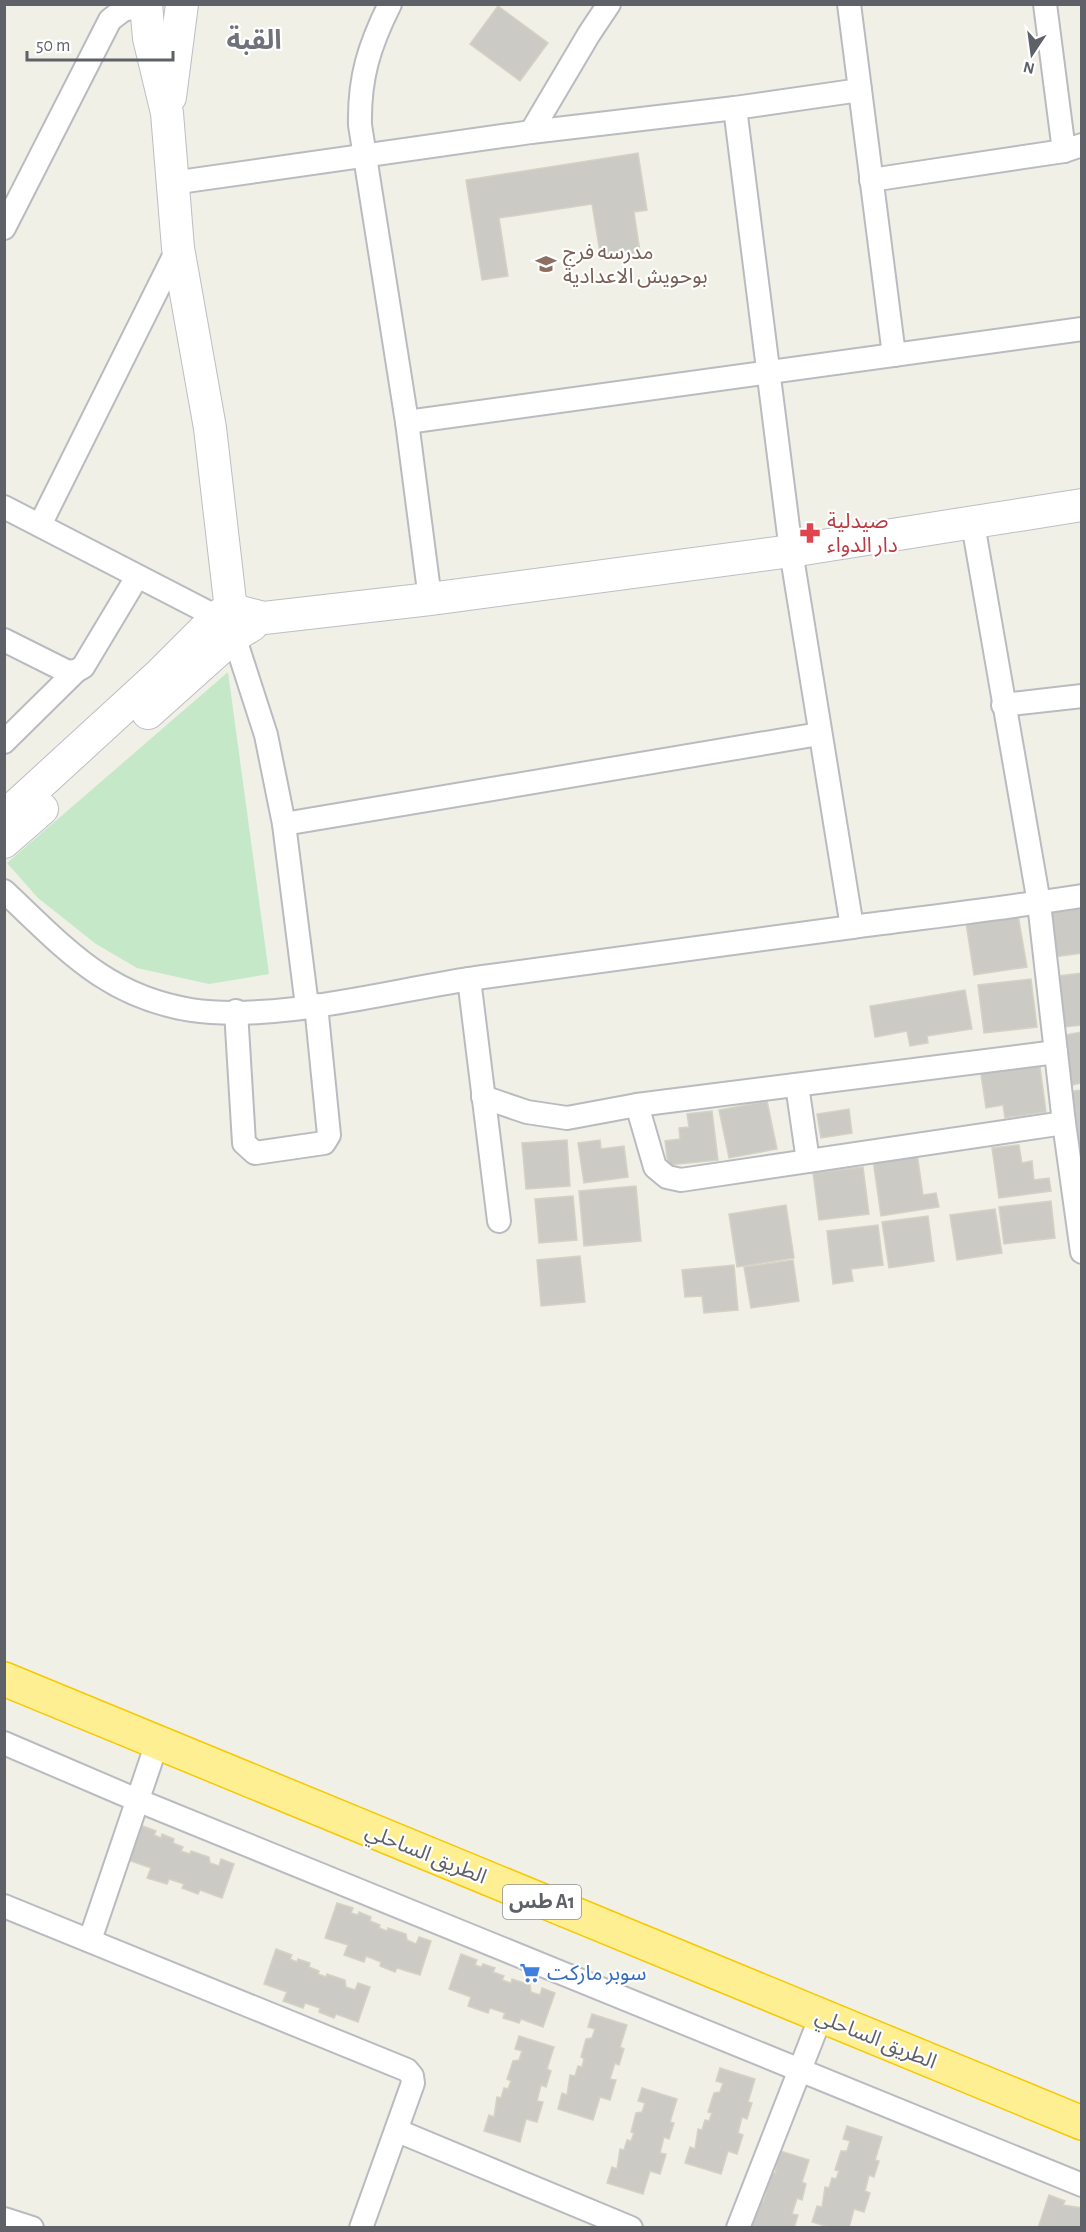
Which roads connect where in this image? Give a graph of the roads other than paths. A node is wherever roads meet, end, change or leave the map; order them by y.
1 (182, 4) edge
2 (390, 4) edge
3 (609, 4) edge
4 (849, 4) edge
5 (1045, 4) edge
6 (146, 5) edge
7 (860, 90) junction
8 (735, 108) junction
9 (167, 113) junction
10 (531, 132) junction
11 (1073, 148) edge
12 (363, 156) junction
13 (871, 180) junction
14 (172, 183) junction
15 (4, 228) edge
16 (178, 248) junction
17 (1082, 329) edge
18 (894, 355) junction
19 (768, 373) junction
20 (407, 422) junction
21 (1082, 505) edge
22 (4, 507) edge
23 (973, 524) junction
24 (40, 525) junction
25 (791, 551) junction
26 (137, 577) junction
27 (430, 599) junction
28 (227, 620) junction
29 (4, 640) edge
30 (76, 671) junction
31 (1082, 696) edge
32 (1003, 705) junction
33 (819, 734) junction
34 (4, 742) edge
35 (4, 817) edge
36 (284, 824) junction
37 (4, 842) edge
38 (4, 891) edge
39 (1082, 896) edge
40 (1039, 903) junction
41 (852, 927) junction
42 (469, 979) junction
43 (312, 1006) junction
44 (236, 1011) junction
45 (1056, 1052) junction
46 (798, 1085) junction
47 (483, 1097) junction
48 (637, 1106) junction
49 (1064, 1123) junction
50 (808, 1161) junction
51 (499, 1221) dead end
52 (1082, 1252) edge
53 (4, 1680) edge
54 (4, 1743) edge
55 (158, 1743) junction
56 (137, 1800) junction
57 (4, 1906) edge
58 (90, 1940) junction
59 (821, 2016) junction
60 (800, 2069) junction
61 (1082, 2123) edge
62 (398, 2131) junction
63 (1082, 2185) edge
64 (4, 2219) edge
65 (32, 2228) edge
66 (361, 2228) edge
67 (631, 2228) edge
68 (738, 2228) edge

1 - 9 main road
2 - 12 street
3 - 10 street
4 - 7 street
5 - 11 street
6 - 9 main road
6 - 15 street
7 - 8 street
7 - 13 street
8 - 10 street
8 - 19 street
9 - 14 main road
10 - 12 street
11 - 13 street
12 - 14 street
12 - 20 street
13 - 18 street
14 - 16 main road
16 - 24 street
16 - 28 main road
17 - 18 street
18 - 19 street
19 - 20 street
19 - 25 street
20 - 27 street
21 - 23 main road
22 - 24 street
23 - 25 main road
23 - 32 street
24 - 26 street
25 - 27 main road
25 - 33 street
26 - 28 street
26 - 30 street
27 - 28 main road
28 - 35 main road
28 - 36 street
28 - 37 main road
29 - 30 street
30 - 34 street
31 - 32 street
32 - 40 street
33 - 36 street
33 - 41 street
36 - 43 street
38 - 44 street
39 - 40 street
40 - 41 street
40 - 45 street
41 - 42 street
42 - 43 street
42 - 47 street
43 - 44 street
43 - 44 street
45 - 46 street
45 - 49 street
46 - 48 street
46 - 50 street
47 - 48 street
47 - 51 street
48 - 50 street
49 - 50 street
49 - 52 street
53 - 55 highway, الطريق الساحلي / طس A1
54 - 56 street
55 - 56 street
55 - 59 highway, الطريق الساحلي / طس A1
56 - 58 street
56 - 60 street
57 - 58 street
58 - 62 street
59 - 60 street
59 - 61 highway, الطريق الساحلي / طس A1
60 - 63 street
60 - 68 street
62 - 66 street
62 - 67 street
64 - 65 street

